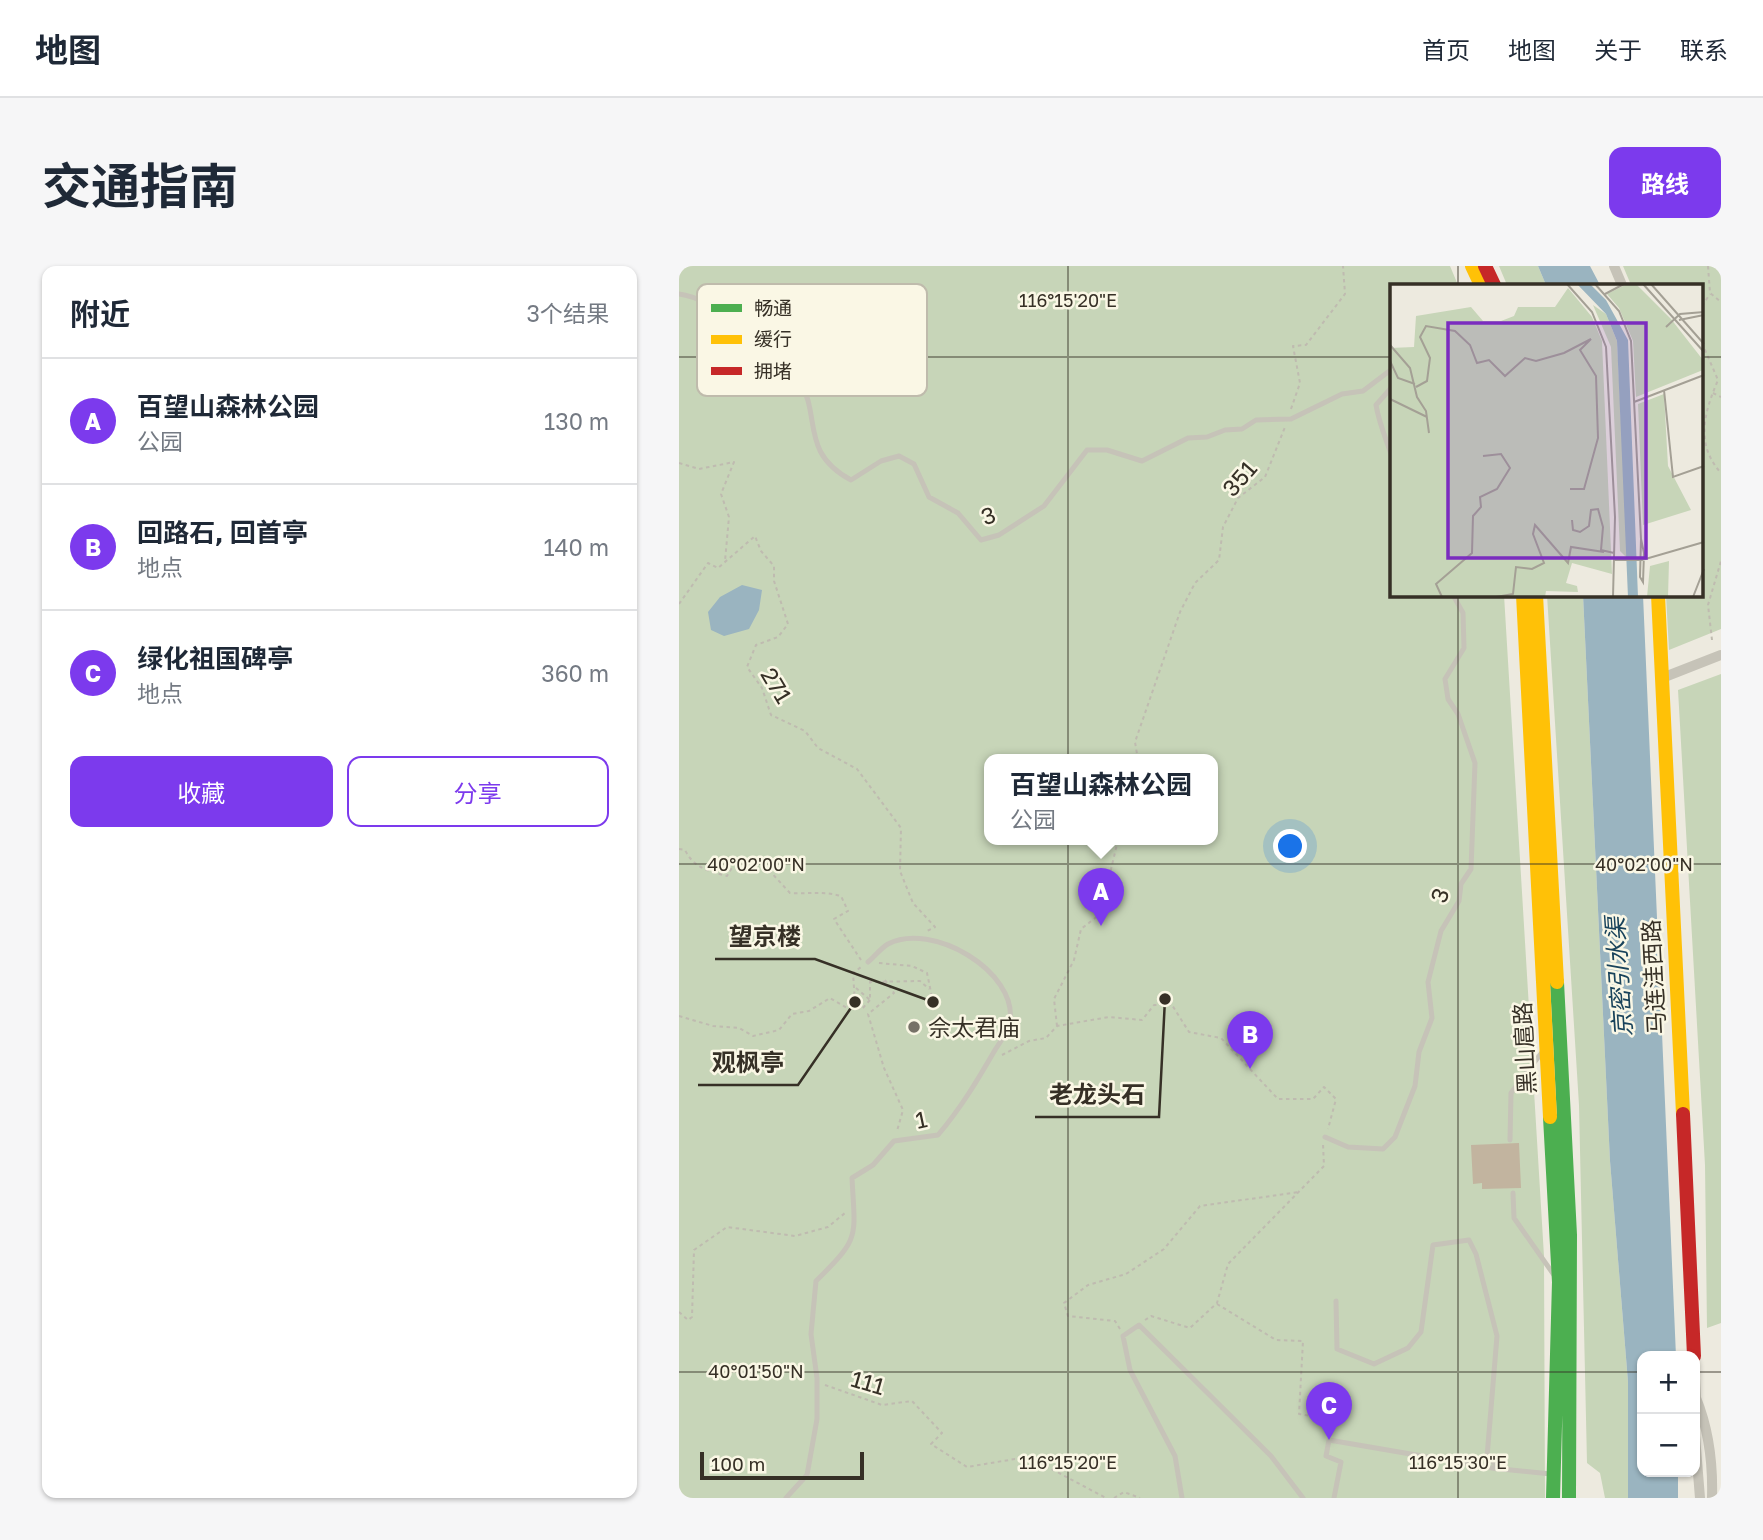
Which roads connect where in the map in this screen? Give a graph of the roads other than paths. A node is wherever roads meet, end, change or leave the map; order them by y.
1 (1472, 266) edge
2 (1485, 266) edge
3 (1613, 266) edge
4 (1481, 284) edge
5 (1494, 284) edge
6 (1622, 284) edge
7 (679, 294) edge
8 (697, 300) edge
9 (1390, 371) edge
10 (1390, 389) edge
11 (806, 396) edge
12 (1390, 451) edge
13 (1454, 597) edge
14 (1523, 597) edge
15 (1536, 597) edge
16 (1658, 597) edge
17 (1721, 655) edge
18 (1662, 678) junction
19 (868, 962) road end
20 (1547, 1046) junction
21 (1325, 1137) road end
22 (1510, 1140) dead end
23 (1513, 1193) dead end
24 (1559, 1282) junction
25 (1335, 1301) dead end
26 (1694, 1351) edge
27 (1700, 1411) edge
28 (1501, 1469) junction
29 (1555, 1473) junction
30 (1698, 1477) edge
31 (786, 1498) edge
32 (1182, 1498) edge
33 (1303, 1498) edge
34 (1333, 1498) edge
35 (1553, 1498) edge
36 (1569, 1498) edge
37 (1700, 1498) edge
38 (1712, 1498) edge

1 - 4 main road
2 - 5 main road
3 - 6 street
7 - 8 lane, 3 / 3
9 - 11 lane, 3 / 3
10 - 12 lane
13 - 21 lane, 3 / 3
14 - 20 main road, 黑山扈路
15 - 36 main road, 黑山扈路
16 - 18 main road, 马连洼西路
17 - 18 street
18 - 26 main road, 马连洼西路
19 - 31 lane, 1 / 1
20 - 22 lane
20 - 24 main road, 黑山扈路
23 - 24 lane
24 - 29 main road, 黑山扈路
25 - 28 lane
27 - 38 street
28 - 29 lane
28 - 34 lane
29 - 35 main road, 黑山扈路
30 - 37 street
32 - 33 lane

